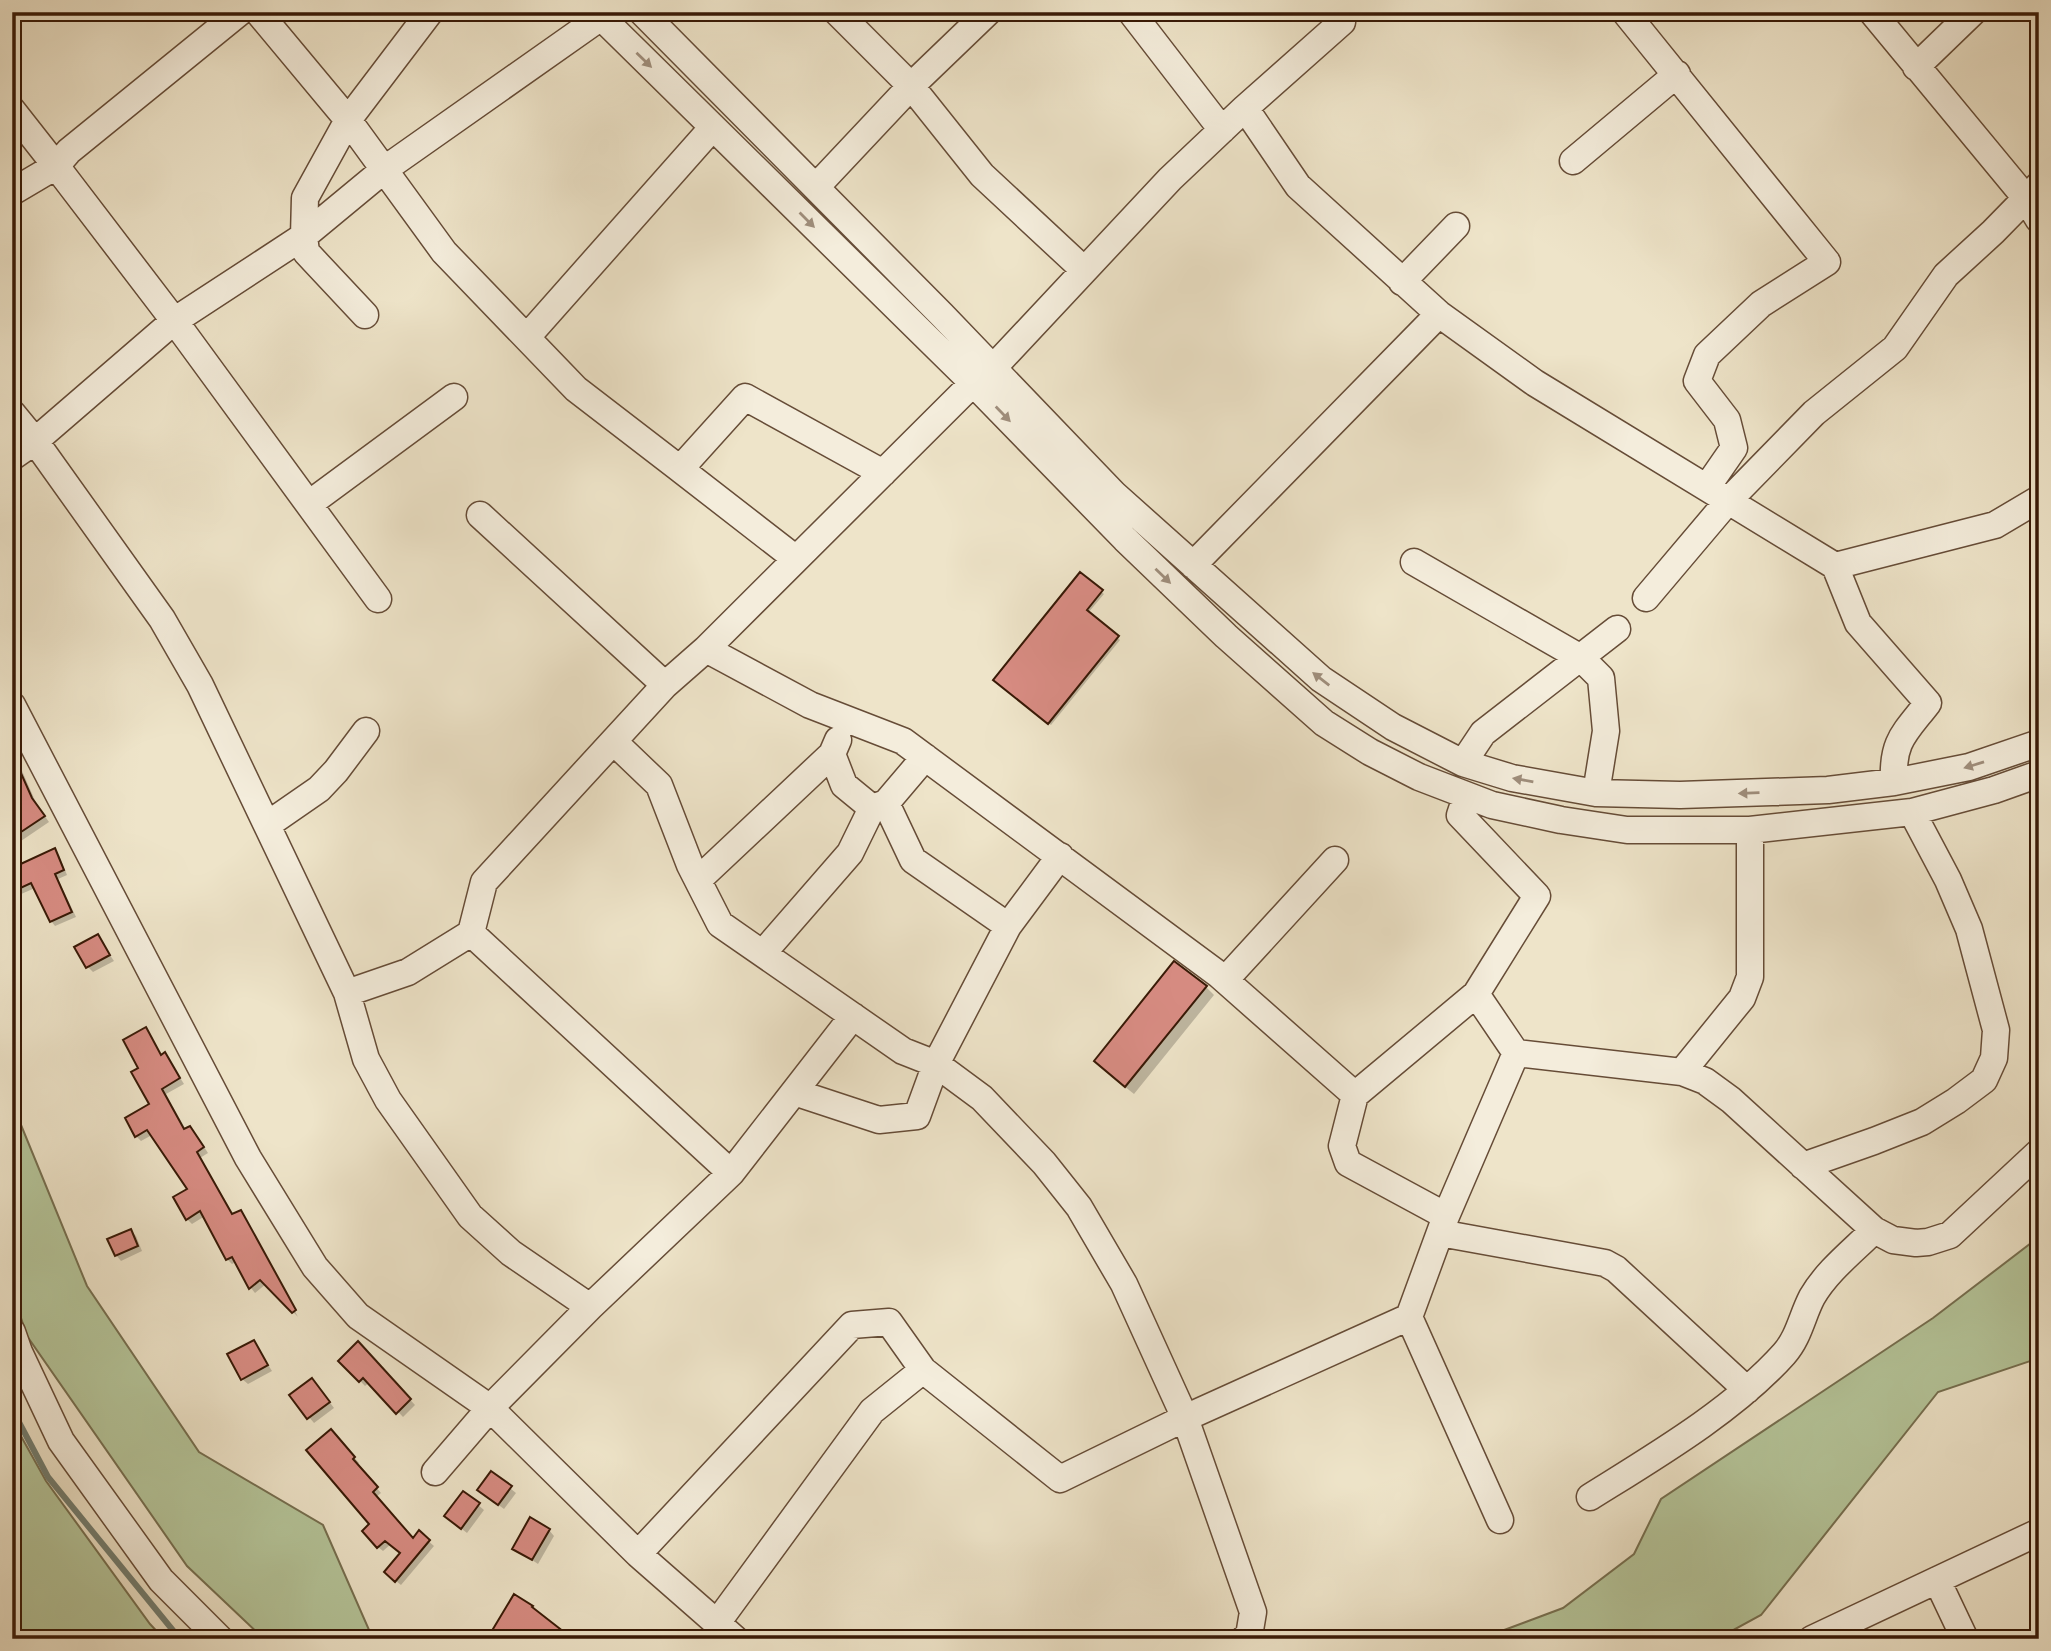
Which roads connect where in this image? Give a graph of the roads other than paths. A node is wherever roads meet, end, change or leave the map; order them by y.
1 (240, 12) edge
2 (258, 12) edge
3 (430, 12) edge
4 (642, 12) edge
5 (837, 12) edge
6 (988, 12) edge
7 (1131, 12) edge
8 (1334, 12) edge
9 (1625, 12) edge
10 (1872, 12) edge
11 (1973, 12) edge
12 (601, 14) edge
13 (1916, 67) junction
14 (1677, 74) junction
15 (911, 86) junction
16 (1245, 108) junction
17 (12, 110) edge
18 (348, 120) junction
19 (713, 127) junction
20 (1222, 130) junction
21 (1573, 161) dead end
22 (56, 166) junction
23 (385, 169) junction
24 (816, 187) junction
25 (2032, 191) edge
26 (12, 192) edge
27 (2039, 220) edge
28 (1456, 226) dead end
29 (304, 236) junction
30 (1084, 270) junction
31 (1402, 282) junction
32 (1438, 314) junction
33 (365, 315) dead end
34 (174, 321) junction
35 (527, 337) junction
36 (983, 376) junction
37 (454, 397) dead end
38 (12, 413) edge
39 (35, 441) junction
40 (12, 457) edge
41 (680, 469) junction
42 (883, 473) junction
43 (1717, 494) junction
44 (2039, 499) edge
45 (309, 504) junction
46 (480, 515) dead end
47 (796, 559) junction
48 (1414, 562) dead end
49 (1193, 565) junction
50 (1835, 566) junction
51 (1646, 598) dead end
52 (378, 599) dead end
53 (1617, 629) dead end
54 (706, 649) junction
55 (1581, 658) junction
56 (665, 685) junction
57 (12, 705) edge
58 (848, 720) junction
59 (366, 730) dead end
60 (614, 742) junction
61 (2039, 743) edge
62 (832, 754) junction
63 (925, 757) junction
64 (1463, 763) junction
65 (2039, 774) edge
66 (1894, 782) junction
67 (1596, 793) junction
68 (1466, 797) junction
69 (879, 806) junction
70 (1912, 813) junction
71 (267, 825) junction
72 (1750, 830) junction
73 (1060, 856) junction
74 (1335, 860) dead end
75 (698, 880) junction
76 (1008, 926) junction
77 (471, 933) junction
78 (762, 953) junction
79 (1225, 980) junction
80 (347, 993) junction
81 (1476, 993) junction
82 (853, 1016) junction
83 (1516, 1053) junction
84 (936, 1064) junction
85 (1682, 1072) junction
86 (794, 1092) junction
87 (1354, 1095) junction
88 (2039, 1152) edge
89 (1803, 1166) junction
90 (731, 1173) junction
91 (1443, 1225) junction
92 (1874, 1230) junction
93 (590, 1307) junction
94 (1409, 1318) junction
95 (12, 1332) edge
96 (923, 1370) junction
97 (1747, 1390) junction
98 (490, 1408) junction
99 (1185, 1418) junction
100 (435, 1472) dead end
101 (1590, 1496) dead end
102 (1500, 1520) dead end
103 (2039, 1532) edge
104 (638, 1554) junction
105 (1937, 1580) junction
106 (726, 1631) edge
107 (220, 1639) edge
108 (1244, 1639) edge
109 (1812, 1639) edge
110 (1965, 1639) edge

1 - 22 street
2 - 18 street
3 - 18 street
4 - 24 street
5 - 15 street
6 - 15 street
7 - 20 street
8 - 16 street
9 - 14 street
10 - 13 street
11 - 13 street
12 -> 19 street
12 - 23 street
13 - 25 street
14 - 21 street
14 - 43 street
15 - 24 street
15 - 30 street
16 - 20 street
16 - 31 street
17 - 22 street
18 - 23 street
18 - 29 street
19 - 35 street
19 -> 36 street
20 - 30 street
22 - 26 street
22 - 34 street
23 - 29 street
23 - 35 street
24 - 36 street
25 - 27 street
25 - 43 street
28 - 31 street
29 - 33 street
29 - 34 street
30 - 36 street
31 - 32 street
32 - 43 street
32 - 49 street
34 - 39 street
34 - 45 street
35 - 41 street
36 - 42 street
36 - 49 street
36 -> 68 street
37 - 45 street
38 - 39 street
39 - 40 street
39 - 71 street
41 - 42 street
41 - 47 street
42 - 47 street
43 - 50 street
43 - 51 street
44 - 50 street
45 - 52 street
46 - 56 street
47 - 54 street
48 - 55 street
64 -> 49 street
50 - 66 street
53 - 55 street
54 - 56 street
54 - 58 street
55 - 64 street
55 - 67 street
56 - 60 street
57 - 98 street
58 - 62 street
58 - 63 street
59 - 71 street
60 - 75 street
60 - 77 street
61 -> 66 street
62 - 69 street
62 - 75 street
63 - 69 street
63 - 73 street
67 -> 64 street
65 - 70 street
66 -> 67 street
68 - 72 street
68 - 81 street
69 - 76 street
69 - 78 street
70 - 72 street
70 - 89 street
71 - 80 street
72 - 85 street
73 - 76 street
73 - 79 street
74 - 79 street
75 - 78 street
76 - 84 street
77 - 80 street
77 - 90 street
78 - 82 street
79 - 87 street
80 - 93 street
81 - 83 street
81 - 87 street
82 - 84 street
82 - 86 street
83 - 85 street
83 - 91 street
84 - 86 street
84 - 99 street
85 - 89 street
86 - 90 street
87 - 91 street
88 - 92 street
89 - 92 street
90 - 93 street
91 - 94 street
91 - 97 street
92 - 97 street
93 - 98 street
94 - 99 street
94 - 102 street
95 - 107 street
96 - 99 street
96 - 104 street
96 - 106 street
97 - 101 street
98 - 100 street
98 - 104 street
99 - 108 street
103 - 105 street
104 - 106 street
105 - 109 street
105 - 110 street

